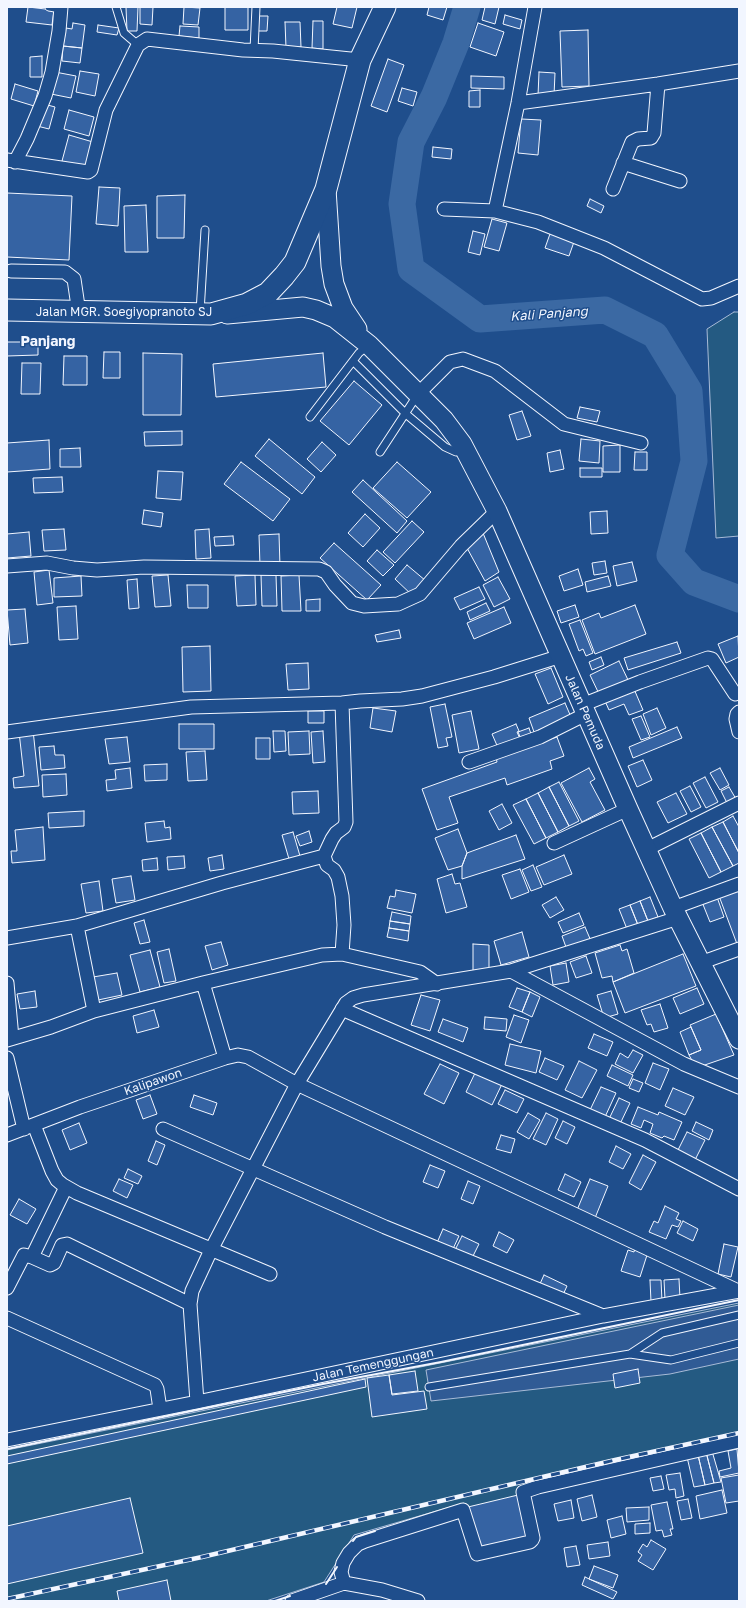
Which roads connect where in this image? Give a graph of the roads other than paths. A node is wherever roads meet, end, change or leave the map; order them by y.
1 (116, 7) edge
2 (256, 7) edge
3 (385, 7) edge
4 (535, 7) edge
5 (57, 8) edge
6 (138, 45) junction
7 (254, 50) junction
8 (360, 60) junction
9 (739, 71) edge
10 (658, 84) junction
11 (518, 103) junction
12 (11, 161) edge
13 (624, 163) junction
14 (680, 180) dead end
15 (326, 189) junction
16 (613, 189) dead end
17 (444, 210) dead end
18 (495, 212) junction
19 (205, 230) dead end
20 (11, 271) dead end
21 (739, 286) edge
22 (7, 310) edge
23 (79, 313) junction
24 (206, 314) junction
25 (368, 344) junction
26 (353, 361) junction
27 (418, 394) junction
28 (406, 414) junction
29 (310, 417) dead end
30 (641, 443) dead end
31 (462, 444) junction
32 (380, 452) dead end
33 (497, 511) junction
34 (7, 566) edge
35 (561, 656) junction
36 (738, 696) edge
37 (342, 703) junction
38 (584, 710) junction
39 (739, 712) edge
40 (7, 732) edge
41 (739, 732) edge
42 (469, 762) dead end
43 (739, 804) edge
44 (628, 809) junction
45 (554, 843) dead end
46 (647, 849) junction
47 (324, 856) junction
48 (739, 884) edge
49 (676, 913) junction
50 (77, 926) junction
51 (7, 938) edge
52 (739, 949) edge
53 (342, 954) junction
54 (700, 963) junction
55 (512, 971) junction
56 (203, 982) junction
57 (7, 983) edge
58 (437, 984) junction
59 (342, 1009) junction
60 (94, 1011) junction
61 (10, 1039) edge
62 (739, 1039) edge
63 (7, 1058) edge
64 (224, 1058) junction
65 (297, 1084) junction
66 (739, 1087) edge
67 (29, 1127) junction
68 (163, 1129) dead end
69 (7, 1135) edge
70 (253, 1168) junction
71 (66, 1187) junction
72 (739, 1189) edge
73 (211, 1250) junction
74 (32, 1257) junction
75 (270, 1274) dead end
76 (7, 1288) edge
77 (739, 1291) edge
78 (190, 1304) junction
79 (603, 1316) junction
80 (739, 1316) edge
81 (7, 1318) edge
82 (739, 1343) edge
83 (630, 1354) junction
84 (429, 1387) dead end
85 (197, 1402) junction
86 (160, 1409) junction
87 (7, 1440) edge
88 (739, 1441) edge
89 (344, 1583) junction
90 (292, 1601) edge
91 (418, 1601) edge

1 - 6 lane
2 - 7 lane
3 - 8 main road, Jalan MGR. Soegiyopranoto SJ
4 - 11 street
5 - 12 street
6 - 7 street
6 - 12 street
7 - 8 street
8 - 15 main road, Jalan MGR. Soegiyopranoto SJ
9 - 10 street
10 - 11 street
10 - 13 street
11 - 18 street
13 - 14 street
13 - 16 street
15 - 24 main road, Jalan MGR. Soegiyopranoto SJ
15 - 25 main road
17 - 18 street
18 - 21 street
19 - 24 lane
20 - 23 street
22 - 23 main road, Jalan MGR. Soegiyopranoto SJ
23 - 24 main road, Jalan MGR. Soegiyopranoto SJ
24 - 25 main road
25 - 26 lane
25 - 27 main road, Jalan Pemuda
26 - 28 lane
26 - 29 lane
27 - 28 lane
27 - 30 street
27 - 31 main road, Jalan Pemuda
28 - 31 lane
28 - 32 lane
31 - 33 main road, Jalan Pemuda
33 - 34 street
33 - 35 main road, Jalan Pemuda
35 - 37 street
35 - 38 main road, Jalan Pemuda
36 - 38 street
37 - 40 street
37 - 47 street
38 - 42 street
38 - 44 main road, Jalan Pemuda
39 - 41 street
43 - 46 street
44 - 45 street
44 - 46 main road, Jalan Pemuda
46 - 49 main road, Jalan Pemuda
47 - 50 street
47 - 53 street
48 - 49 street
49 - 54 main road, Jalan Pemuda
49 - 55 street
50 - 51 street
50 - 60 street
52 - 54 street
53 - 56 street
53 - 58 street
54 - 62 main road, Jalan Pemuda
55 - 58 street
55 - 66 street
56 - 60 street
56 - 64 street
57 - 61 street
58 - 59 street
59 - 65 street
59 - 72 street
60 - 61 street
63 - 67 street
64 - 65 street, Kalipawon
64 - 67 street, Kalipawon
65 - 70 street
65 - 77 street, Kalipawon
67 - 69 street, Kalipawon
67 - 71 street
68 - 70 street
70 - 73 street
70 - 79 street
71 - 73 street
71 - 74 street
73 - 75 street
73 - 78 street
74 - 76 street
74 - 78 street
77 - 79 street, Jalan Temenggungan
78 - 85 street
79 - 85 street, Jalan Temenggungan
80 - 83 lane
81 - 86 street
82 - 83 lane
83 - 84 lane
85 - 86 street, Jalan Temenggungan
86 - 87 street, Jalan Temenggungan
88 - 89 street
89 - 90 street
89 - 91 street

